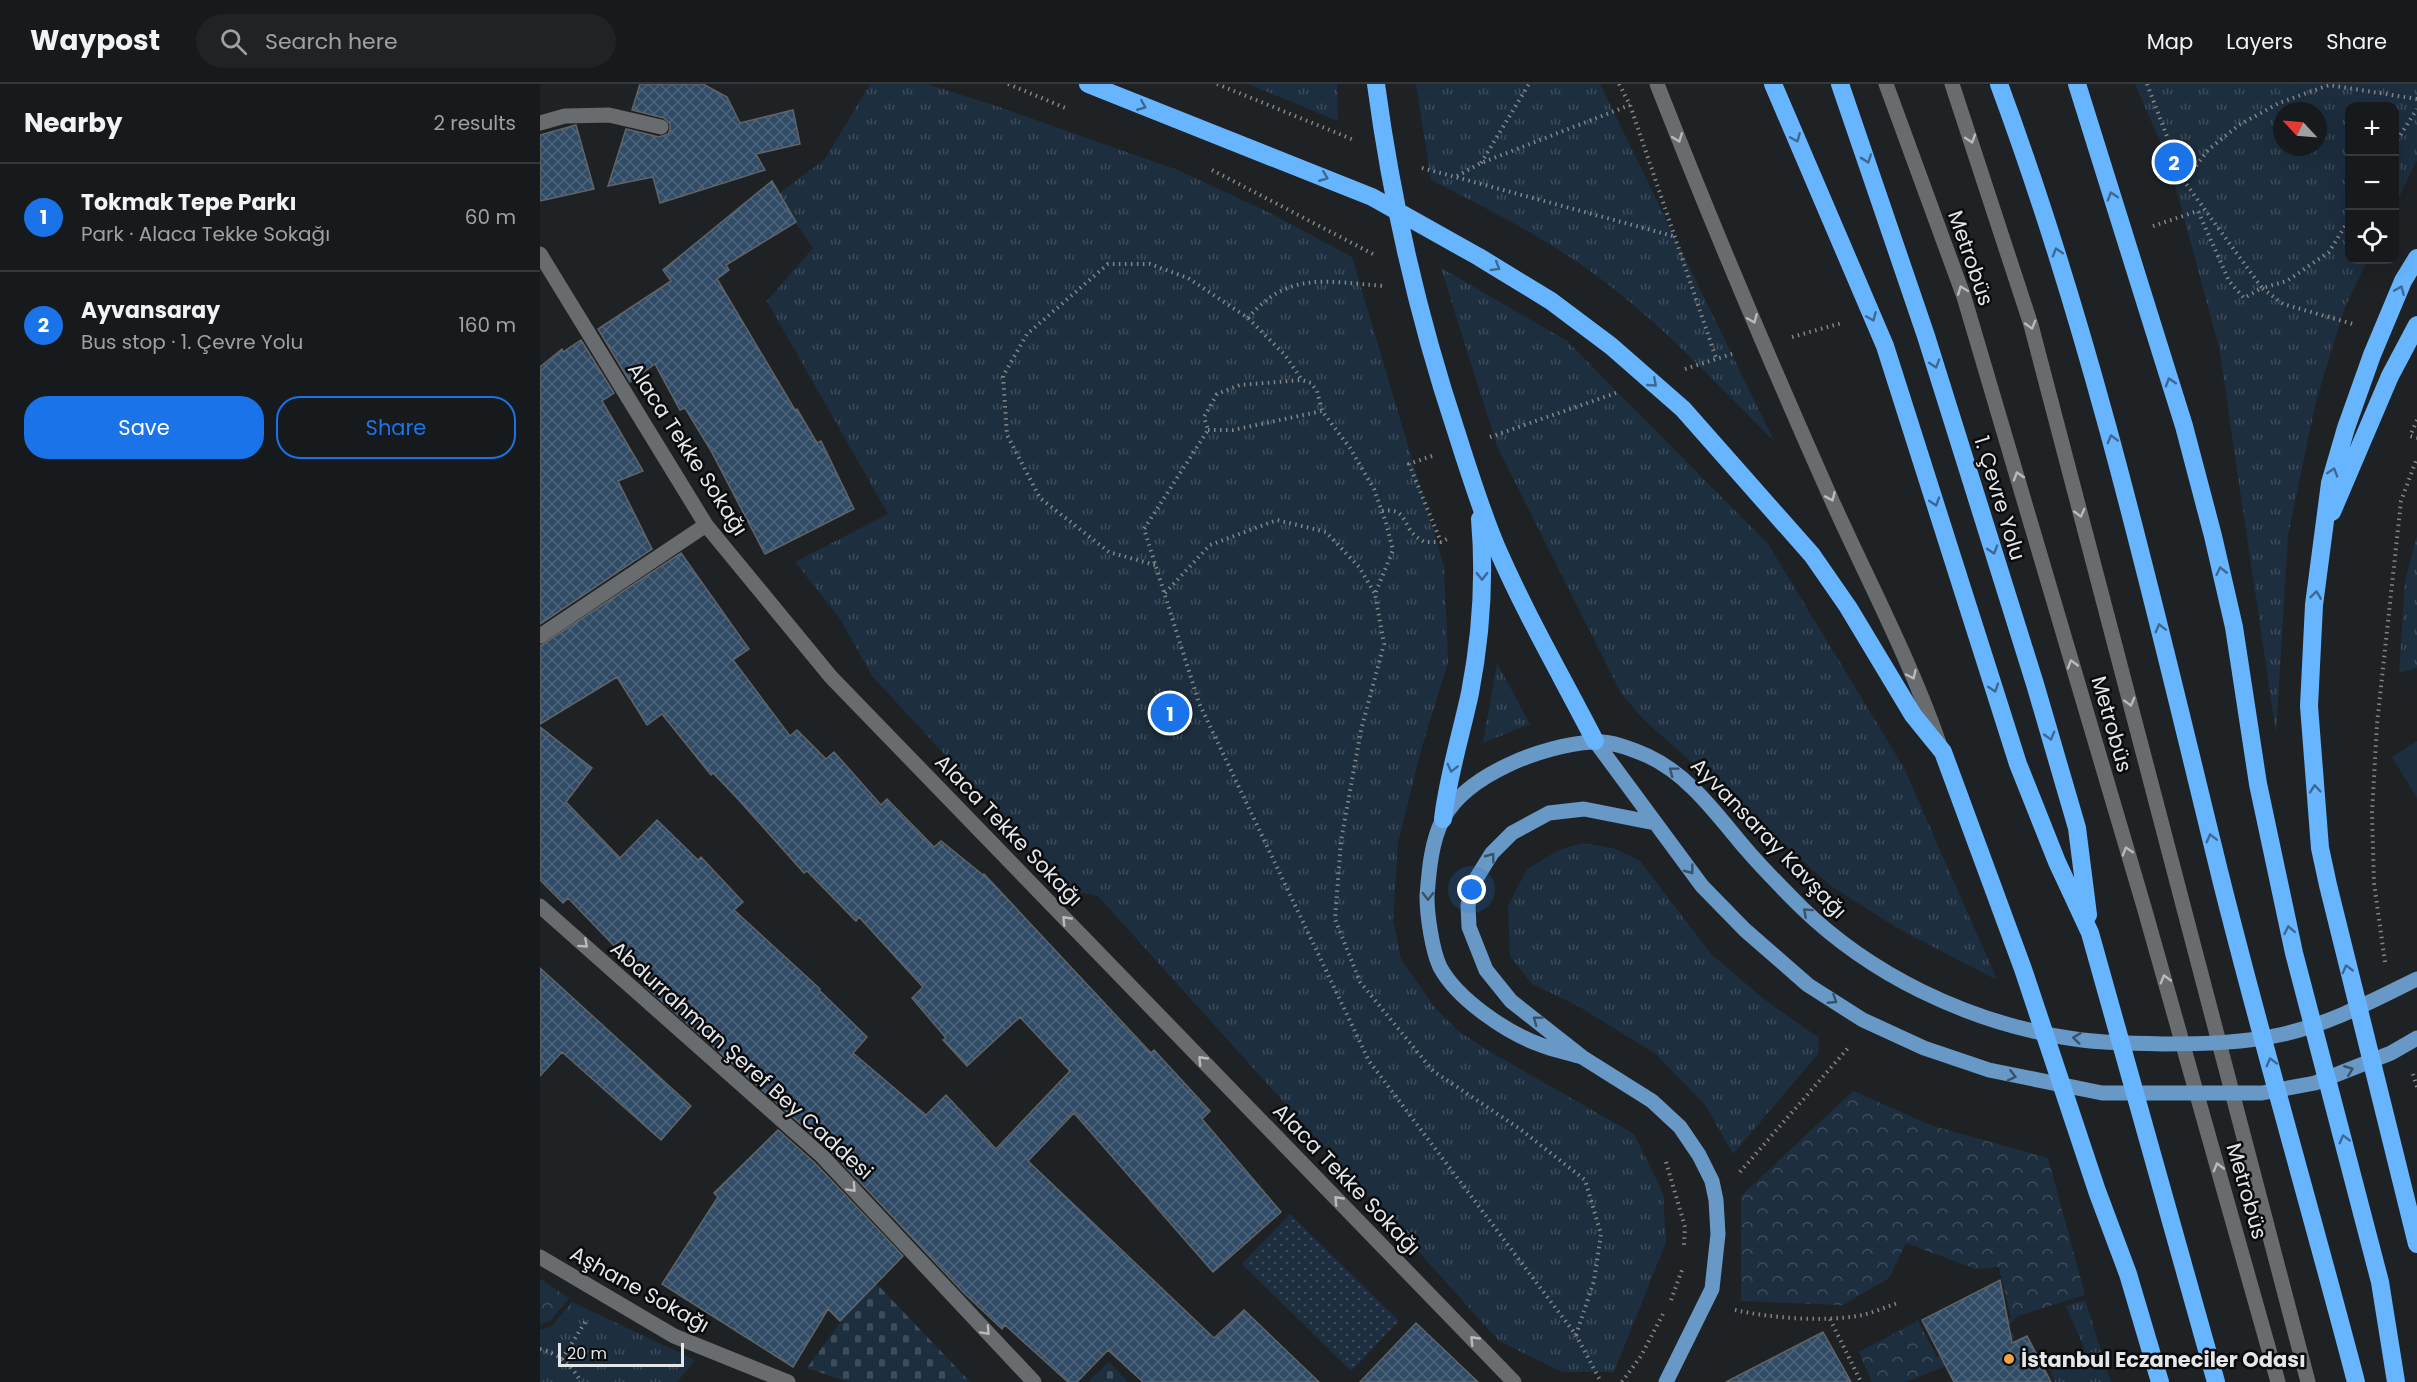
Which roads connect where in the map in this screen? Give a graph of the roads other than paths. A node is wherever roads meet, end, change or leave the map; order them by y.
1 (1088, 84) edge
2 (1376, 84) edge
3 (1657, 84) edge
4 (1773, 84) edge
5 (1840, 84) edge
6 (1886, 84) edge
7 (1952, 84) edge
8 (1999, 84) edge
9 (2077, 84) edge
10 (540, 123) edge
11 (661, 127) dead end
12 (540, 254) edge
13 (2417, 258) edge
14 (2417, 326) edge
15 (1478, 497) junction
16 (706, 525) junction
17 (2324, 530) junction
18 (540, 636) edge
19 (1595, 741) junction
20 (1943, 752) junction
21 (1443, 819) junction
22 (1655, 823) junction
23 (540, 906) edge
24 (2090, 933) junction
25 (2417, 979) edge
26 (2417, 1038) edge
27 (1582, 1057) junction
28 (2417, 1244) edge
29 (540, 1257) edge
30 (789, 1382) edge
31 (1034, 1382) edge
32 (1514, 1382) edge
33 (1666, 1382) edge
34 (2160, 1382) edge
35 (2216, 1382) edge
36 (2278, 1382) edge
37 (2308, 1382) edge
38 (2356, 1382) edge
39 (2396, 1382) edge

1 -> 20 highway
2 - 15 highway
3 -> 20 street
4 -> 24 highway
5 -> 24 highway, 1. Çevre Yolu
36 -> 6 street, Metrobüs
7 -> 37 street, Metrobüs
38 -> 8 highway
39 -> 9 highway
10 - 11 street
12 - 16 street, Alaca Tekke Sokağı
17 -> 13 highway
14 - 17 highway
15 - 19 highway
15 -> 21 highway
16 - 18 street
32 -> 16 street, Alaca Tekke Sokağı
28 -> 17 highway
19 - 21 main road
19 - 22 main road
25 -> 19 main road, Ayvansaray Kavşağı
20 - 34 highway
21 -> 27 main road
22 -> 26 main road
27 -> 22 main road
23 -> 31 street, Abdurrahman Şeref Bey Caddesi
24 - 35 highway
27 - 33 main road
29 - 30 street, Aşhane Sokağı

